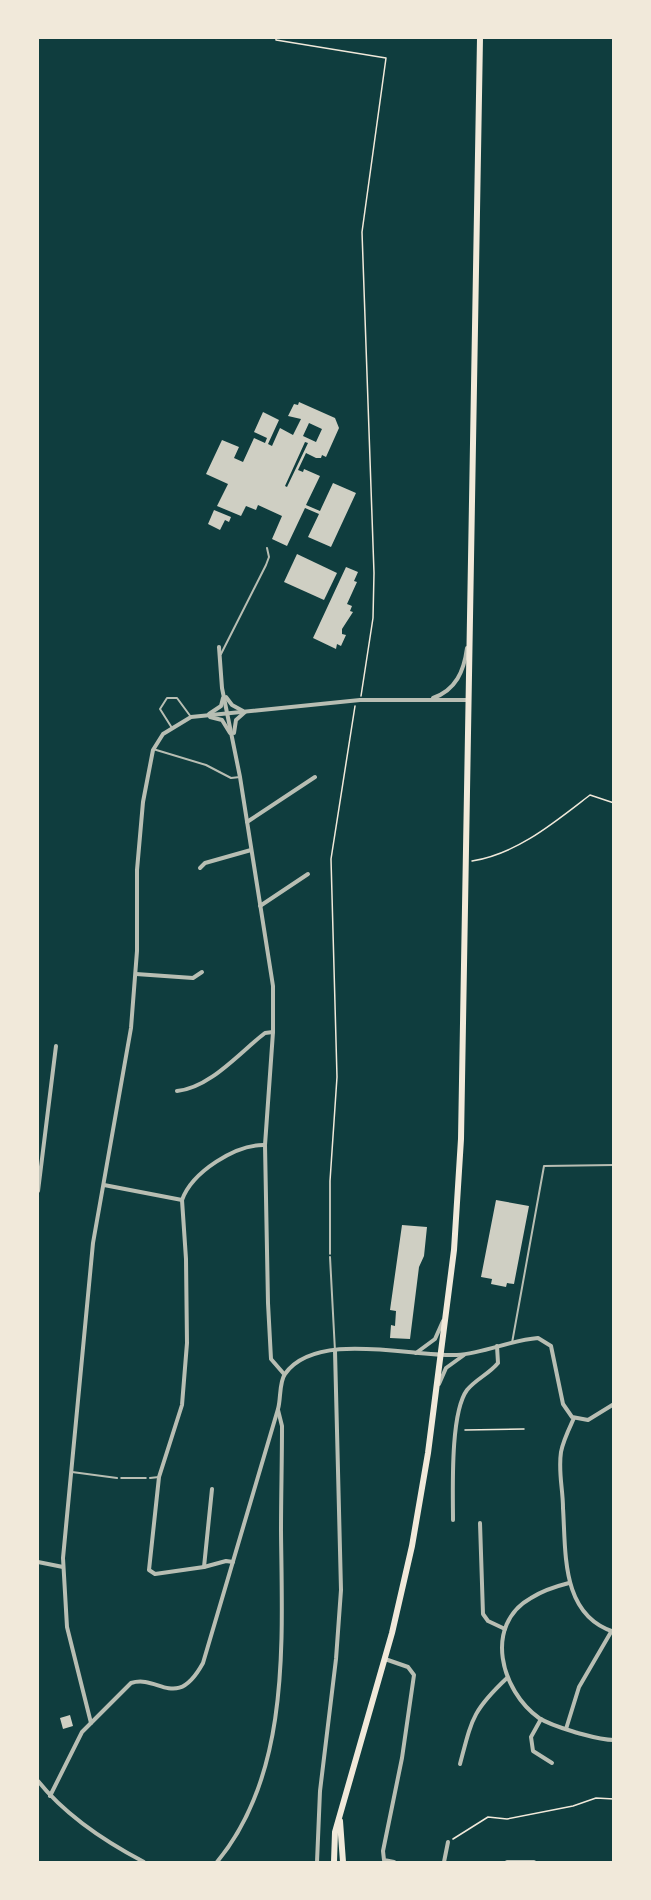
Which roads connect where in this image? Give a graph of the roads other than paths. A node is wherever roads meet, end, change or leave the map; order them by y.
1 (480, 38) edge
2 (267, 548) dead end
3 (468, 640) junction
4 (219, 647) dead end
5 (219, 657) junction
6 (222, 688) junction
7 (430, 699) junction
8 (467, 700) junction
9 (248, 711) junction
10 (228, 713) junction
11 (203, 716) junction
12 (191, 717) junction
13 (172, 728) junction
14 (234, 743) junction
15 (153, 748) junction
16 (240, 777) junction
17 (315, 777) dead end
18 (247, 822) junction
19 (251, 850) junction
20 (200, 868) dead end
21 (308, 874) dead end
22 (260, 906) junction
23 (202, 972) dead end
24 (136, 974) junction
25 (273, 1032) junction
26 (56, 1046) dead end
27 (177, 1090) dead end
28 (266, 1145) junction
29 (614, 1165) edge
30 (104, 1185) junction
31 (38, 1191) edge
32 (182, 1200) junction
33 (330, 1257) road end
34 (447, 1309) junction
35 (512, 1343) junction
36 (497, 1346) junction
37 (335, 1351) junction
38 (416, 1353) junction
39 (465, 1354) junction
40 (441, 1355) junction
41 (284, 1374) junction
42 (436, 1393) junction
43 (614, 1404) edge
44 (278, 1409) junction
45 (574, 1418) junction
46 (71, 1472) junction
47 (159, 1477) junction
48 (117, 1478) road end
49 (150, 1478) road end
50 (212, 1490) dead end
51 (453, 1520) dead end
52 (480, 1523) dead end
53 (38, 1562) edge
54 (233, 1562) junction
55 (63, 1567) junction
56 (204, 1568) junction
57 (569, 1583) junction
58 (505, 1629) junction
59 (612, 1632) edge
60 (385, 1659) junction
61 (507, 1678) junction
62 (541, 1719) junction
63 (91, 1723) junction
64 (566, 1730) junction
65 (614, 1740) edge
66 (552, 1763) dead end
67 (460, 1764) dead end
68 (38, 1781) edge
69 (50, 1796) junction
70 (340, 1815) junction
71 (448, 1842) road end
72 (144, 1863) edge
73 (217, 1863) edge
74 (317, 1863) edge
75 (334, 1863) edge
76 (343, 1863) edge
77 (394, 1863) edge
78 (444, 1863) edge
79 (507, 1863) edge
80 (534, 1863) edge

1 - 3 main road
2 - 5 lane
3 - 7 street
3 - 8 main road
4 - 5 street
5 - 6 street
6 - 9 street
6 - 10 street
6 - 11 street
7 - 8 street
7 - 9 street
8 - 34 main road
9 - 10 street
9 - 14 street
10 - 11 street
10 - 14 street
11 - 12 street
11 - 14 street
12 - 13 street
12 - 13 lane
13 - 15 street
14 - 16 street
15 - 16 lane
15 - 24 street
16 - 18 street
17 - 18 street
18 - 19 street
19 - 20 street
19 - 22 street
21 - 22 street
22 - 25 street
23 - 24 street
24 - 30 street
25 - 27 street
25 - 28 street
26 - 31 street
28 - 32 street
28 - 41 street
29 - 35 lane
30 - 32 street
30 - 46 street
32 - 47 street
33 - 37 lane
34 - 38 street
34 - 40 main road
35 - 36 street
35 - 45 street
36 - 39 street
36 - 51 street
37 - 38 street
37 - 41 street
37 - 74 street
38 - 40 street
39 - 40 street
39 - 42 street
40 - 42 main road
41 - 44 street
42 - 60 main road
43 - 45 street
44 - 54 street
44 - 73 street
45 - 57 street
46 - 48 lane
46 - 55 street
47 - 49 lane
47 - 56 street
50 - 56 street
52 - 58 street
53 - 55 street
54 - 56 street
54 - 63 street
55 - 63 street
57 - 58 street
57 - 59 street
58 - 61 street
59 - 64 street
60 - 70 main road
60 - 77 street
61 - 62 street
61 - 67 street
62 - 64 street
62 - 66 street
63 - 69 street
64 - 65 street
68 - 69 street
69 - 72 street
70 - 75 main road
70 - 76 main road
71 - 78 street
79 - 80 street

